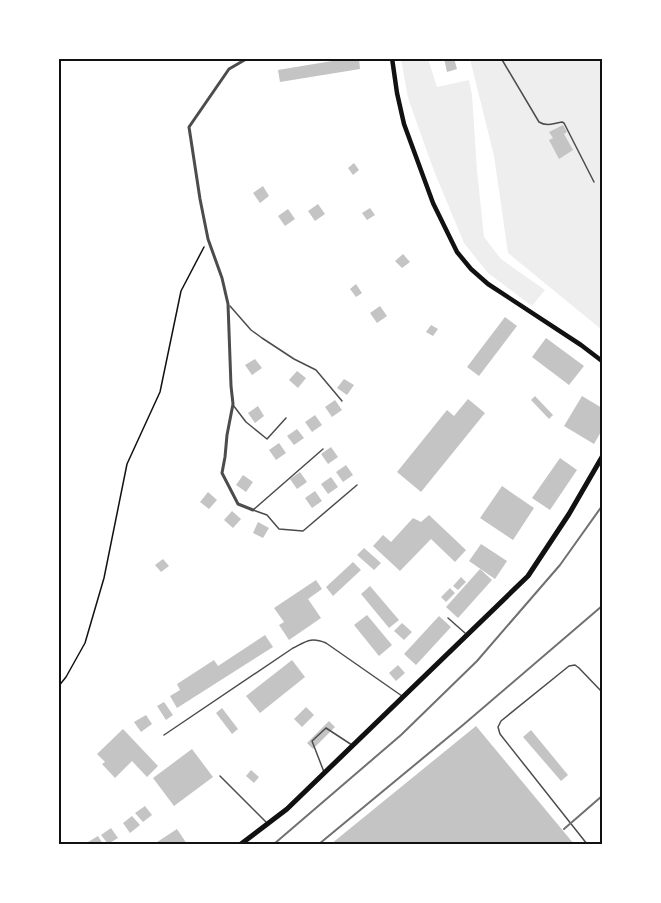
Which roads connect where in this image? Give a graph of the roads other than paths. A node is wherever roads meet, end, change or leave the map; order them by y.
1 (248, 58) edge
2 (392, 58) edge
3 (501, 58) edge
4 (594, 182) dead end
5 (228, 304) junction
6 (603, 361) edge
7 (342, 401) dead end
8 (233, 404) junction
9 (286, 418) dead end
10 (323, 449) dead end
11 (603, 457) edge
12 (357, 485) dead end
13 (253, 510) junction
14 (448, 618) dead end
15 (467, 634) junction
16 (603, 692) edge
17 (403, 696) junction
18 (164, 735) dead end
19 (352, 745) junction
20 (324, 772) junction
21 (220, 776) dead end
22 (267, 824) junction
23 (241, 844) edge
24 (587, 844) edge

1 - 5 street
2 - 6 main road
3 - 4 lane
5 - 7 lane
5 - 8 street
8 - 9 lane
8 - 13 street
10 - 13 lane
11 - 15 main road
12 - 13 lane
14 - 15 lane
15 - 17 main road
16 - 24 lane
17 - 18 lane
17 - 19 main road
19 - 20 main road
19 - 20 lane
20 - 22 main road
21 - 22 lane
22 - 23 main road

